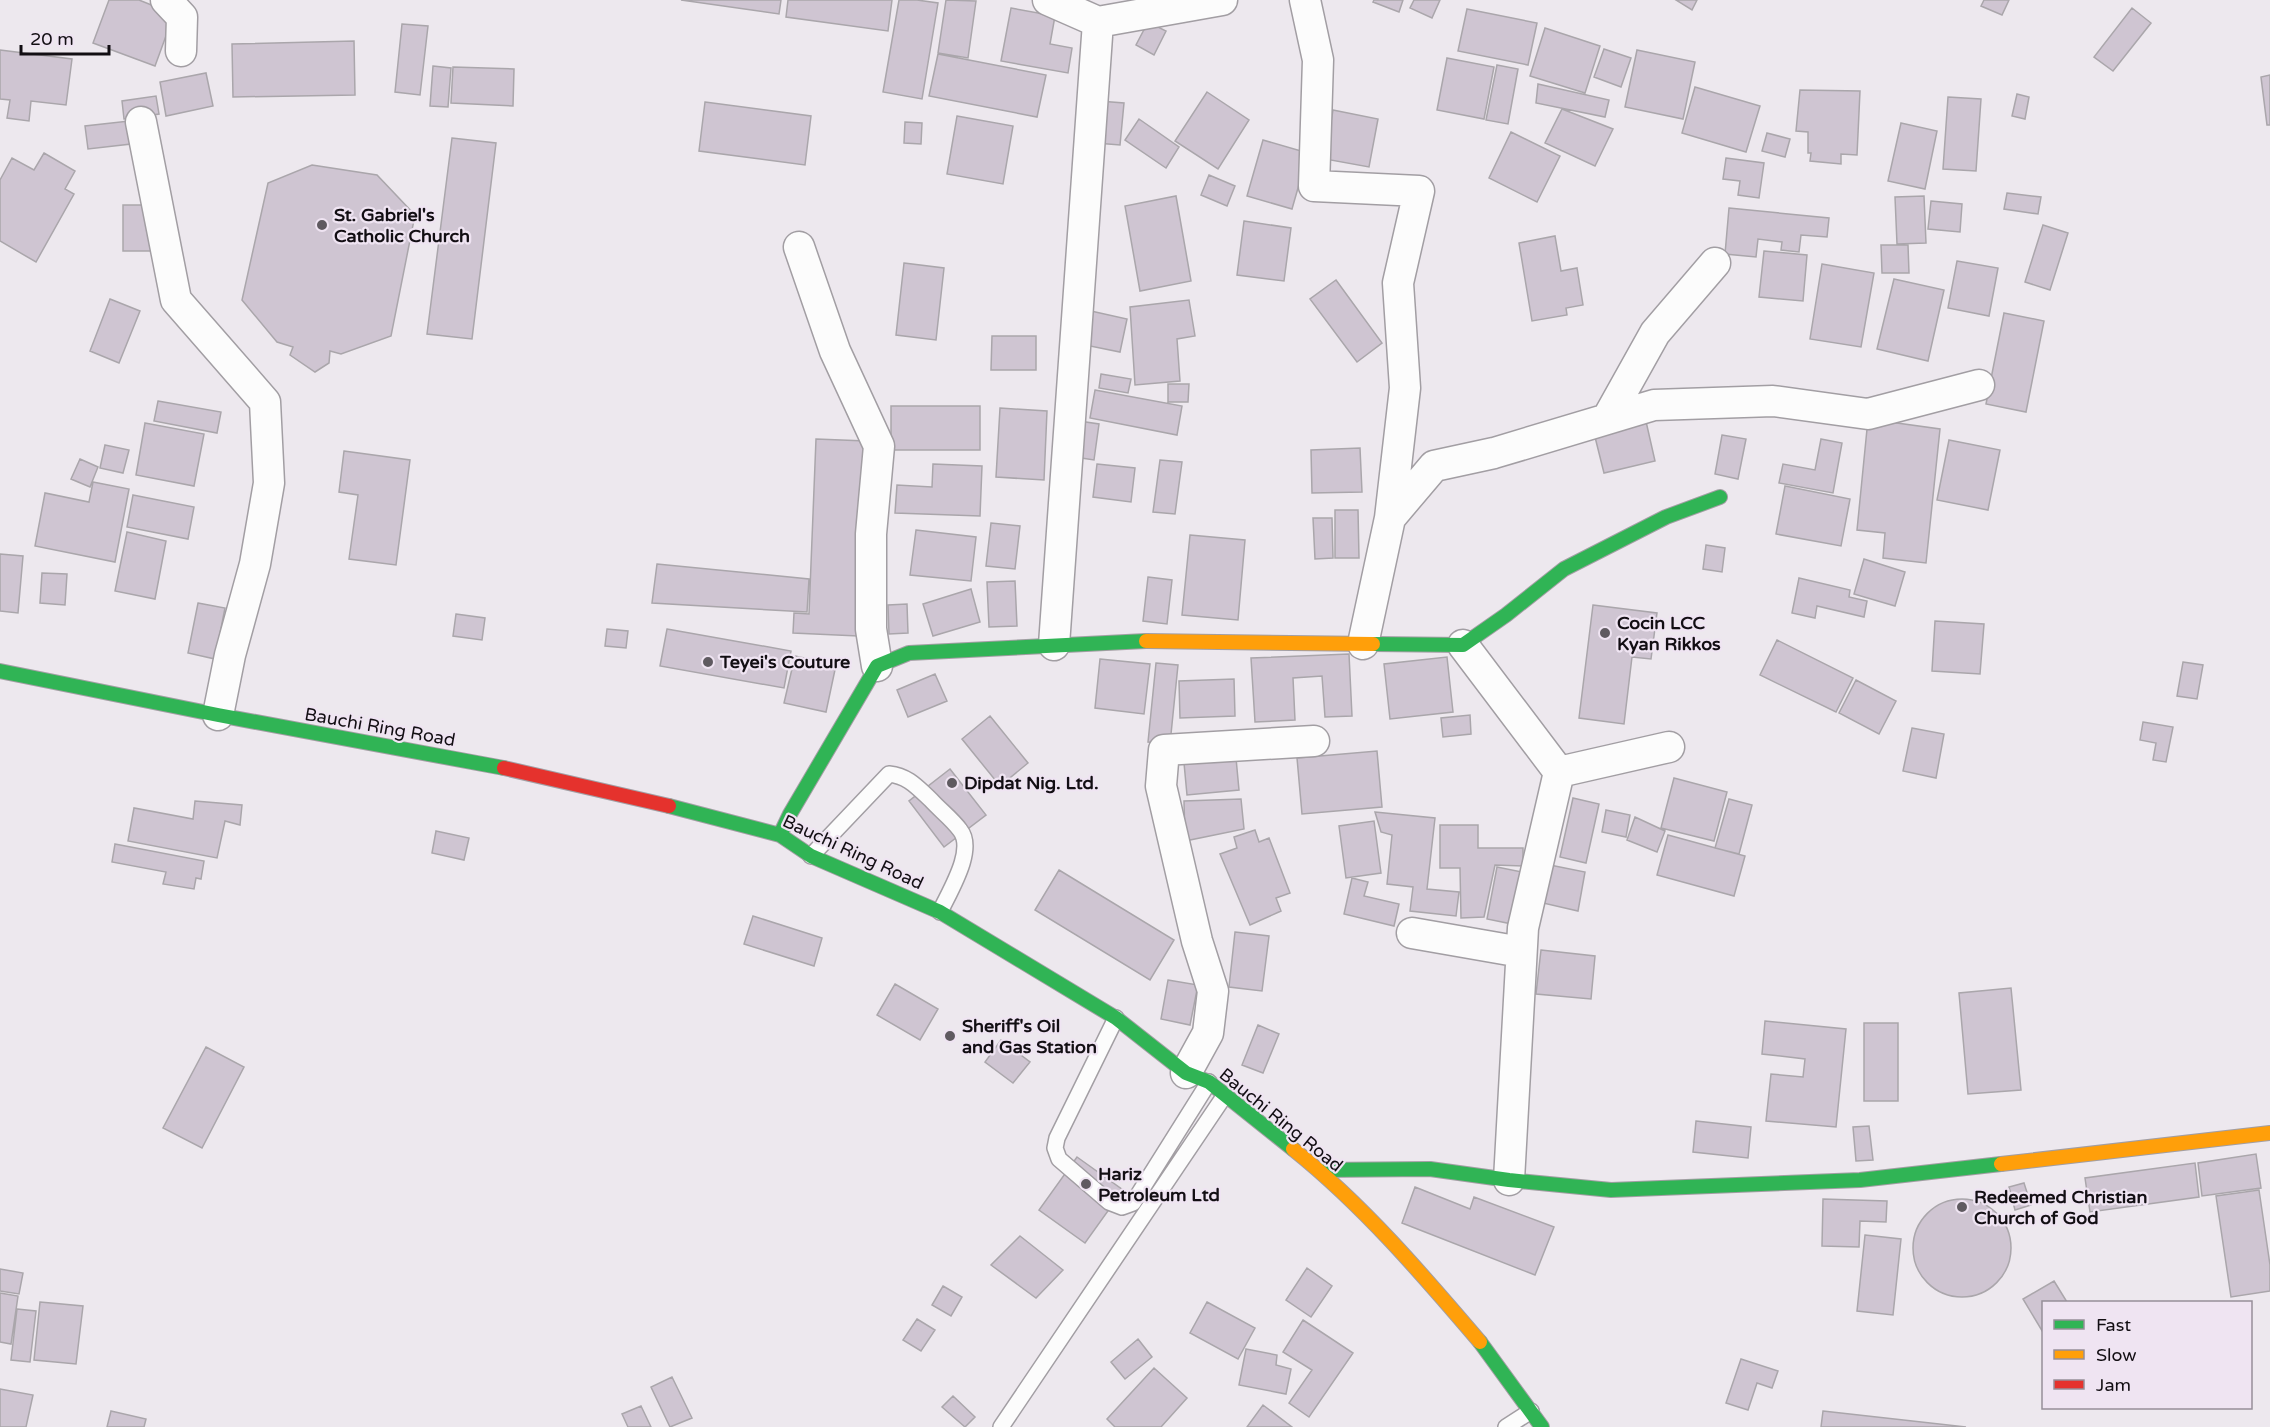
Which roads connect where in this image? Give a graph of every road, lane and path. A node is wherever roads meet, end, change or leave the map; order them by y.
1 (166, 0) edge
2 (1050, 0) edge
3 (1222, 0) edge
4 (1305, 0) edge
5 (1098, 22) junction
6 (181, 51) dead end
7 (141, 122) dead end
8 (799, 247) dead end
9 (1715, 262) dead end
10 (1979, 385) dead end
11 (1607, 419) junction
12 (1720, 497) dead end
13 (1390, 518) junction
14 (1363, 644) junction
15 (1054, 645) junction
16 (1463, 645) junction
17 (877, 666) junction
18 (0, 671) edge
19 (218, 715) junction
20 (1314, 741) dead end
21 (1669, 747) dead end
22 (1559, 772) junction
23 (780, 835) junction
24 (811, 856) junction
25 (940, 912) junction
26 (1412, 933) dead end
27 (1521, 952) junction
28 (1116, 1018) junction
29 (1198, 1077) junction
30 (1225, 1095) junction
31 (2270, 1133) edge
32 (1320, 1170) junction
33 (1509, 1180) junction
34 (1531, 1411) junction
35 (1001, 1427) edge
36 (1506, 1427) edge
37 (1542, 1427) edge

1 - 6 street
2 - 5 street
3 - 5 street
4 - 13 street
5 - 15 street
7 - 19 street
8 - 17 street
9 - 11 street
10 - 11 street
11 - 13 street
12 - 16 street
13 - 14 street
14 - 15 street
14 - 16 street
15 - 17 street
16 - 22 street
17 - 23 street
18 - 19 street, Bauchi Ring Road
19 - 23 street, Bauchi Ring Road
20 - 29 street
21 - 22 street
22 - 27 street
23 - 24 street, Bauchi Ring Road
24 - 25 street, Bauchi Ring Road
24 - 25 lane
25 - 28 street, Bauchi Ring Road
26 - 27 street
27 - 33 street
28 - 29 street, Bauchi Ring Road
28 - 29 lane
29 - 30 street, Bauchi Ring Road
30 - 32 street, Bauchi Ring Road
30 - 35 lane
31 - 33 street
32 - 33 street
32 - 34 street, Bauchi Ring Road
34 - 36 lane
34 - 37 street, Bauchi Ring Road

